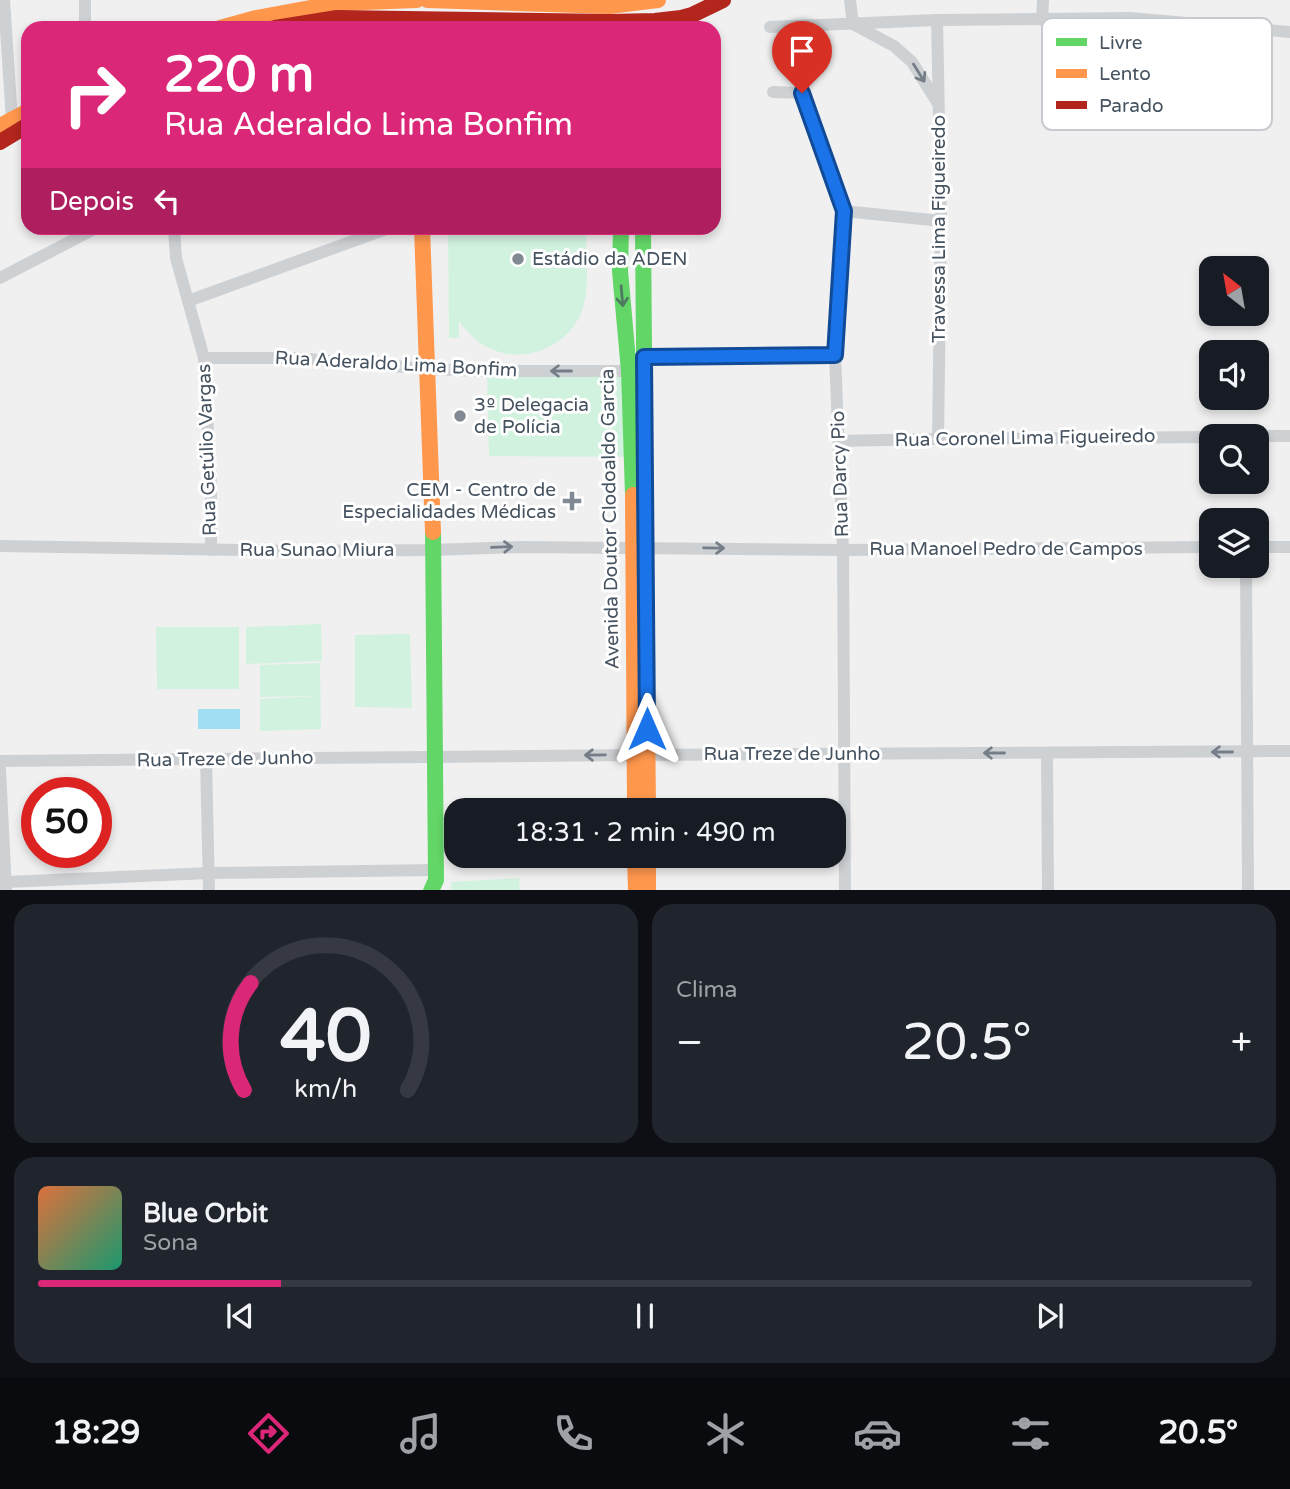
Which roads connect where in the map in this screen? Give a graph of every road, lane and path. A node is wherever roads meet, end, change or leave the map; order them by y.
1 (4, 0) edge
2 (85, 0) edge
3 (419, 0) edge
4 (427, 0) edge
5 (723, 0) edge
6 (850, 0) edge
7 (1043, 0) edge
8 (647, 1) edge
9 (622, 14) edge
10 (1042, 18) edge
11 (937, 20) junction
12 (1042, 20) edge
13 (85, 21) edge
14 (248, 21) edge
15 (318, 21) edge
16 (387, 21) edge
17 (421, 21) edge
18 (466, 21) edge
19 (643, 21) edge
20 (662, 21) edge
21 (908, 21) junction
22 (853, 24) junction
23 (769, 27) dead end
24 (1272, 30) edge
25 (1290, 32) edge
26 (894, 46) junction
27 (773, 92) dead end
28 (938, 103) junction
29 (15, 126) edge
30 (0, 142) edge
31 (844, 211) junction
32 (941, 221) junction
33 (83, 235) edge
34 (174, 235) edge
35 (370, 235) edge
36 (422, 235) edge
37 (621, 235) edge
38 (643, 235) edge
39 (0, 278) edge
40 (188, 301) junction
41 (835, 355) junction
42 (644, 357) junction
43 (204, 358) junction
44 (429, 369) junction
45 (629, 371) junction
46 (1269, 436) edge
47 (1290, 436) edge
48 (1199, 437) edge
49 (938, 439) junction
50 (839, 441) junction
51 (0, 546) edge
52 (640, 547) junction
53 (1199, 547) edge
54 (1269, 547) edge
55 (1290, 547) edge
56 (211, 550) junction
57 (433, 550) junction
58 (843, 550) junction
59 (1246, 578) edge
60 (1247, 751) junction
61 (1290, 751) edge
62 (1047, 753) junction
63 (844, 754) junction
64 (641, 755) junction
65 (436, 757) junction
66 (206, 759) junction
67 (0, 761) edge
68 (0, 769) edge
69 (636, 798) edge
70 (646, 798) edge
71 (635, 868) edge
72 (648, 868) edge
73 (209, 873) junction
74 (435, 883) edge
75 (6, 887) edge
76 (209, 890) edge
77 (636, 890) edge
78 (648, 890) edge
79 (845, 890) edge
80 (1048, 890) edge
81 (1248, 890) edge

1 - 29 street
2 - 13 street
3 - 14 street
3 - 17 street
4 - 9 street
5 - 20 street
6 - 22 street
7 - 10 street
8 - 9 street
8 - 19 street
9 - 18 street
11 - 12 street
11 - 21 street
11 - 28 street, Travessa Lima Figueiredo
15 - 16 street
21 - 22 street
21 - 26 street
22 - 23 street
22 - 26 street
24 - 25 street
26 -> 28 street
27 - 31 street, Rua Darcy Pio
28 - 32 street, Travessa Lima Figueiredo
29 - 30 street
31 - 32 street
31 - 41 street, Rua Darcy Pio
32 - 49 street, Travessa Lima Figueiredo
33 - 39 street
34 - 40 street, Rua Getúlio Vargas
35 - 40 street
36 - 44 street
37 -> 45 street, Avenida Doutor Clodoaldo Garcia
38 - 42 street, Avenida Doutor Clodoaldo Garcia
40 - 43 street, Rua Getúlio Vargas
41 - 42 street
41 - 50 street, Rua Darcy Pio
42 - 52 street, Avenida Doutor Clodoaldo Garcia
43 - 44 street, Rua Aderaldo Lima Bonfim
43 - 56 street, Rua Getúlio Vargas
45 -> 44 street, Rua Aderaldo Lima Bonfim
44 - 57 street
45 - 52 street, Avenida Doutor Clodoaldo Garcia
46 - 47 street
48 - 49 street, Rua Coronel Lima Figueiredo
49 - 50 street, Rua Coronel Lima Figueiredo
50 - 58 street, Rua Darcy Pio
51 - 56 street, Rua Sunao Miura
57 -> 52 street, Rua Sunao Miura
52 -> 58 street, Rua Manoel Pedro de Campos
52 - 64 street, Avenida Doutor Clodoaldo Garcia
53 - 58 street, Rua Manoel Pedro de Campos
54 - 55 street
56 - 57 street, Rua Sunao Miura
57 - 65 street
58 - 63 street, Rua Darcy Pio
59 - 60 street
60 - 61 street, Rua Treze de Junho
60 -> 62 street, Rua Treze de Junho
60 - 81 street
62 -> 63 street, Rua Treze de Junho
62 - 80 street
63 - 64 street, Rua Treze de Junho
63 - 79 street, Rua Darcy Pio
64 -> 65 street, Rua Treze de Junho
64 - 69 street, Avenida Doutor Clodoaldo Garcia
64 - 70 street, Avenida Doutor Clodoaldo Garcia
65 - 66 street, Rua Treze de Junho
65 - 74 street
66 - 67 street, Rua Treze de Junho
66 - 73 street
68 - 75 street
71 - 77 street
72 - 78 street
73 - 74 street
73 - 75 street
73 - 76 street

